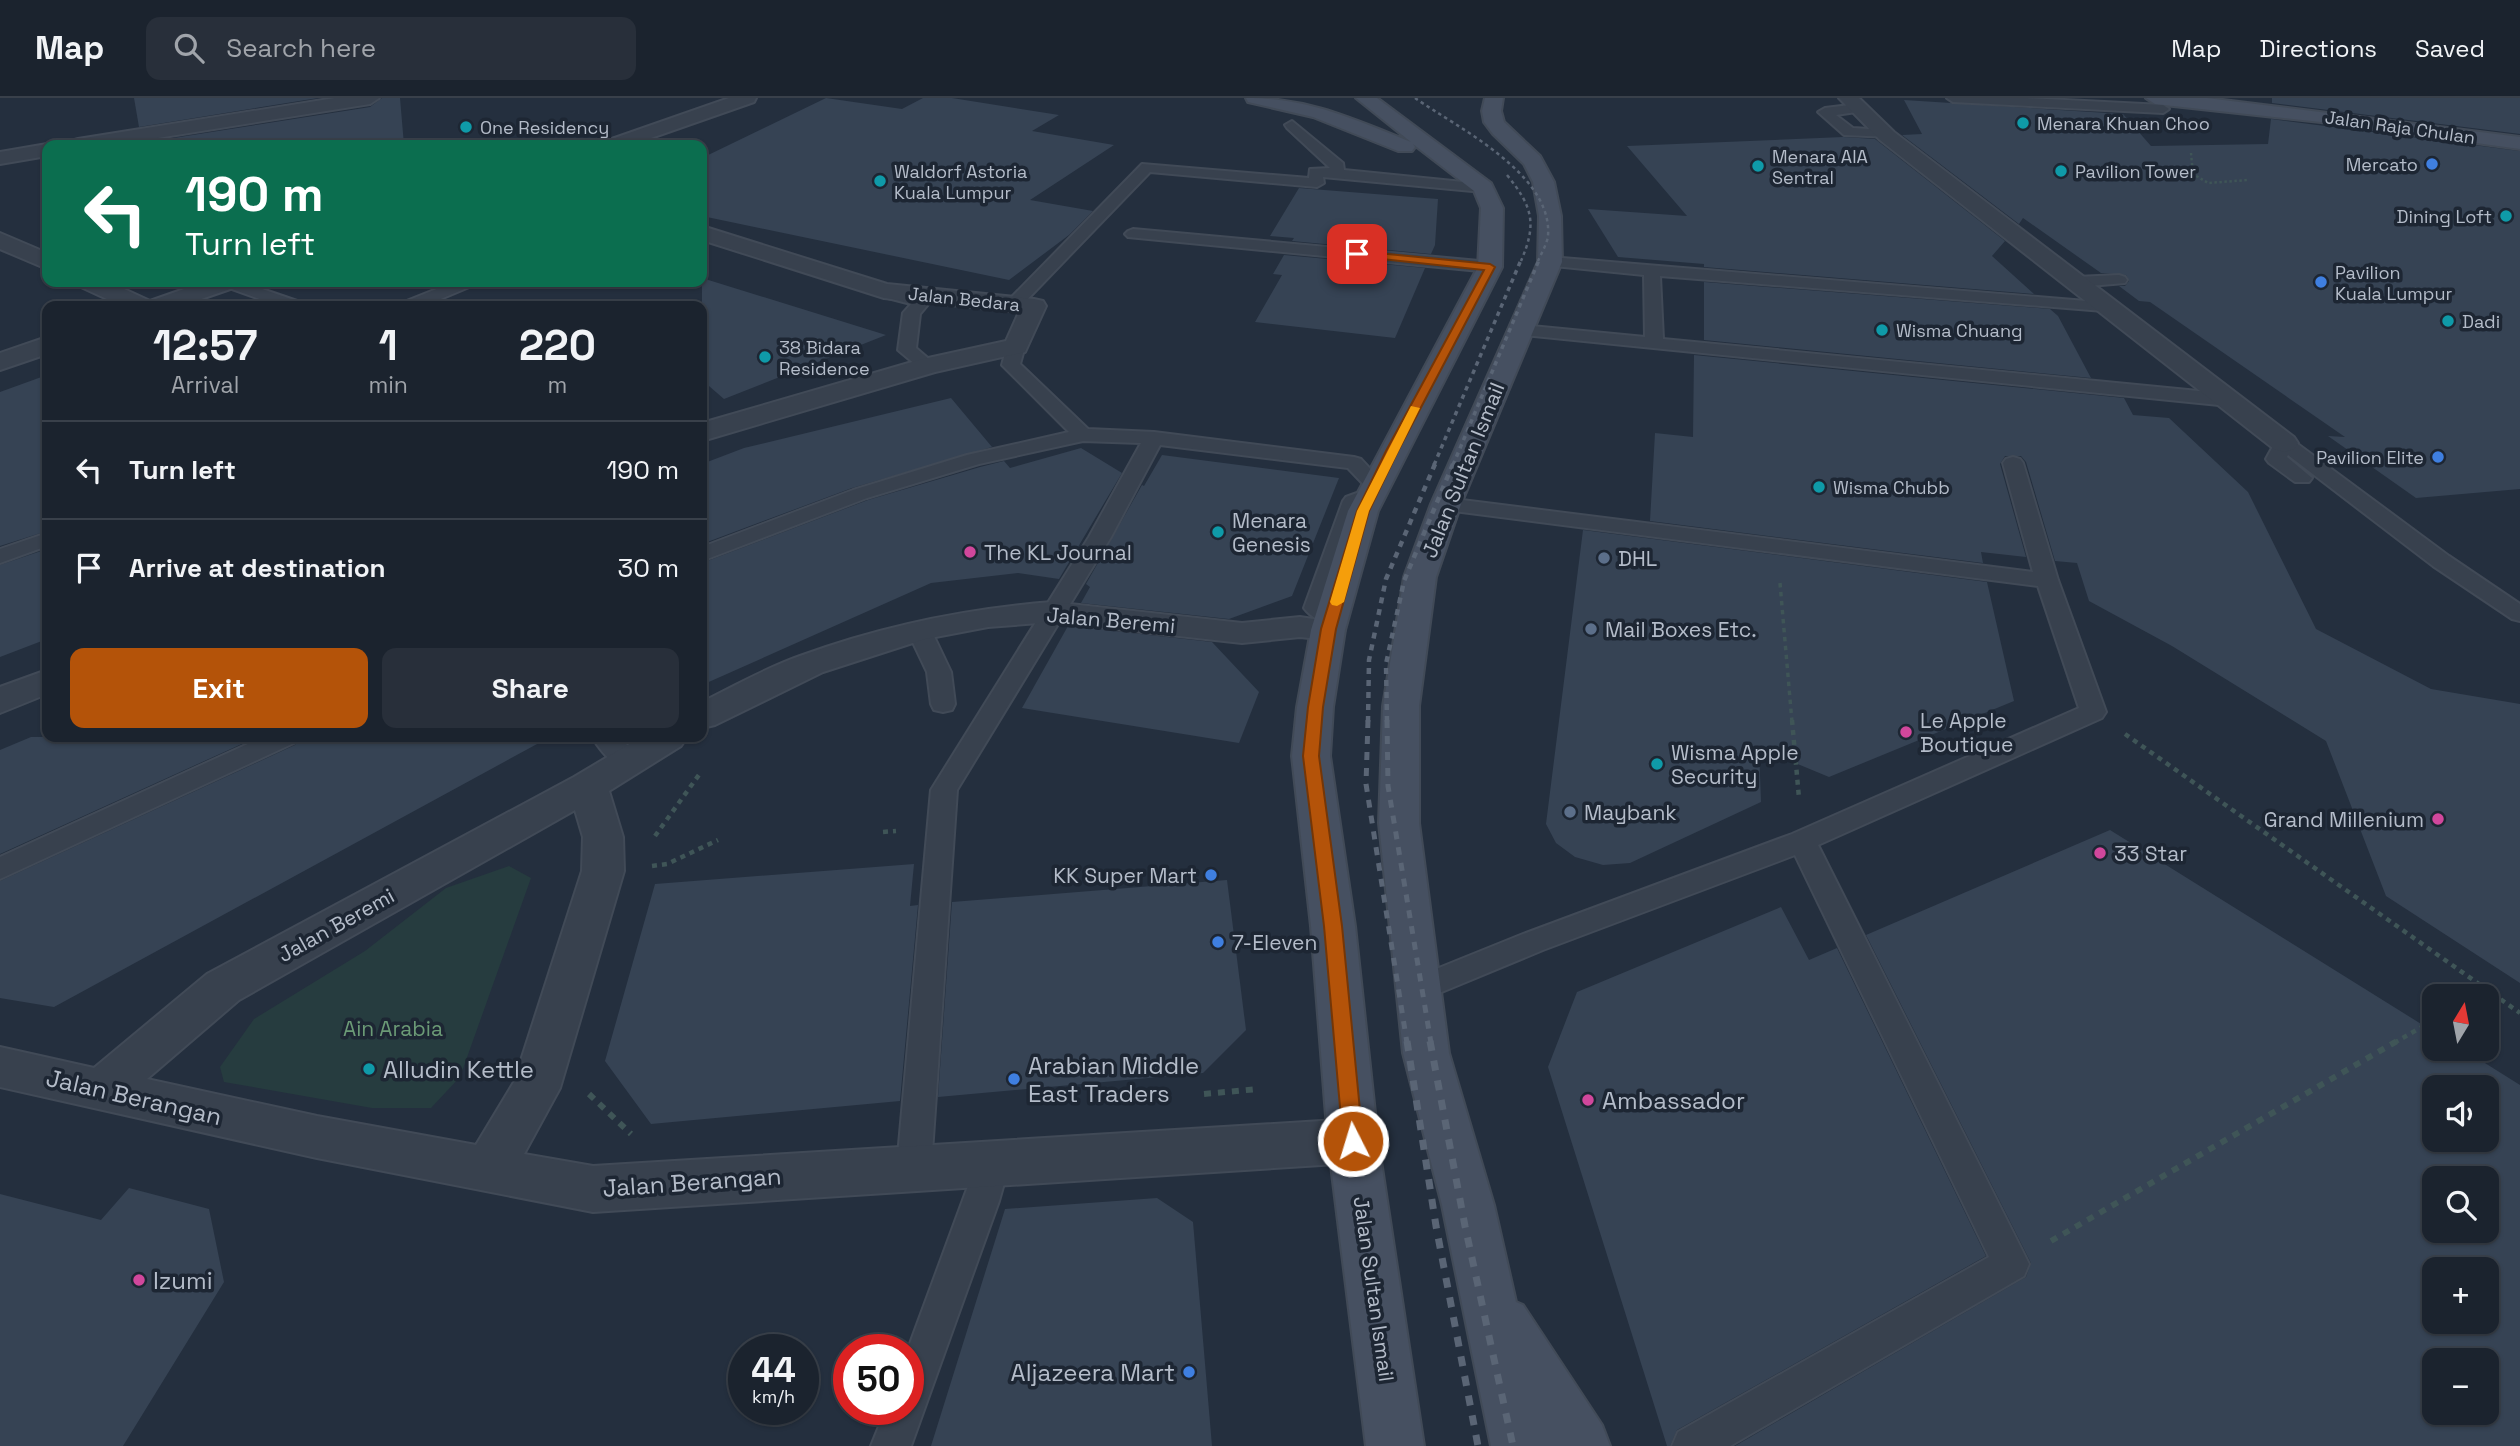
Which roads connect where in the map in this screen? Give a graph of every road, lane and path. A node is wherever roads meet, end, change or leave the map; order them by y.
1 (370, 98) edge
2 (747, 98) edge
3 (1255, 98) edge
4 (1365, 98) edge
5 (1494, 98) edge
6 (1953, 98) edge
7 (2329, 98) edge
8 (325, 101) edge
9 (1853, 103) edge
10 (2159, 104) edge
11 (1292, 125) dead end
12 (1885, 134) junction
13 (2454, 134) junction
14 (106, 140) edge
15 (627, 140) edge
16 (2520, 143) edge
17 (42, 151) edge
18 (2191, 153) dead end
19 (0, 158) edge
20 (1335, 173) junction
21 (2248, 180) dead end
22 (1480, 186) junction
23 (1133, 234) dead end
24 (707, 235) edge
25 (0, 240) edge
26 (42, 260) edge
27 (1550, 262) junction
28 (1490, 267) junction
29 (1651, 270) junction
30 (2119, 280) dead end
31 (2077, 282) junction
32 (101, 287) edge
33 (213, 287) edge
34 (241, 287) edge
35 (456, 287) edge
36 (884, 291) junction
37 (130, 301) edge
38 (172, 301) edge
39 (280, 301) edge
40 (422, 301) edge
41 (1013, 304) junction
42 (2110, 308) junction
43 (1521, 330) junction
44 (1654, 343) junction
45 (1016, 346) junction
46 (42, 351) edge
47 (0, 362) edge
48 (928, 366) junction
49 (2229, 400) junction
50 (707, 429) edge
51 (1083, 435) junction
52 (1154, 439) junction
53 (2284, 443) junction
54 (2013, 463) dead end
55 (2302, 478) dead end
56 (1373, 490) junction
57 (1446, 504) junction
58 (42, 541) edge
59 (1777, 544) junction
60 (707, 552) edge
61 (0, 556) edge
62 (2047, 580) junction
63 (1052, 612) junction
64 (2520, 614) edge
65 (1331, 624) junction
66 (919, 630) junction
67 (42, 683) edge
68 (0, 701) edge
69 (943, 704) dead end
70 (2093, 712) junction
71 (707, 714) edge
72 (274, 742) edge
73 (647, 742) edge
74 (617, 749) edge
75 (708, 765) dead end
76 (588, 786) junction
77 (718, 840) dead end
78 (1802, 841) junction
79 (0, 869) edge
80 (622, 869) junction
81 (2478, 984) edge
82 (1420, 989) junction
83 (2499, 998) edge
84 (2520, 1013) edge
85 (2422, 1027) edge
86 (0, 1067) edge
87 (101, 1090) junction
88 (587, 1092) dead end
89 (633, 1135) dead end
90 (1353, 1141) junction
91 (993, 1163) junction
92 (914, 1167) junction
93 (489, 1169) junction
94 (2011, 1264) junction
95 (1490, 1301) junction
96 (924, 1356) edge
97 (899, 1425) edge
98 (891, 1446) edge
99 (1395, 1446) edge
100 (1520, 1446) edge
101 (1581, 1446) edge
102 (1692, 1446) edge

1 - 8 street
2 - 15 street
3 - 22 main road
4 - 22 main road
5 - 27 main road, Jalan Sultan Ismail
6 - 10 lane
7 - 13 main road
8 - 14 street
9 - 12 street
9 - 12 lane
10 - 13 main road, Jalan Raja Chulan
11 - 20 lane
12 - 31 street
13 - 16 main road, Jalan Raja Chulan
17 - 19 street
18 - 21 path
20 - 22 lane
20 - 41 lane
22 - 28 main road, Jalan Sultan Ismail
23 - 28 lane
24 - 36 street, Jalan Bedara
25 - 26 street
27 - 29 lane
27 - 43 main road, Jalan Sultan Ismail
28 - 56 main road, Jalan Sultan Ismail
29 - 42 lane
29 - 44 lane
30 - 31 lane
31 - 42 street
32 - 37 street
33 - 38 street
34 - 39 lane
35 - 40 lane
36 - 41 street, Jalan Bedara
36 - 48 lane
41 - 45 street, Jalan Bedara
42 - 49 street
43 - 44 lane
43 - 57 main road, Jalan Sultan Ismail
44 - 49 lane
45 - 48 street, Jalan Bedara
45 - 51 lane
46 - 47 street
48 - 50 street, Jalan Bedara
49 - 53 street
51 - 52 lane
51 - 60 lane
52 - 56 lane
52 - 63 lane
53 - 55 lane
53 - 64 lane
54 - 62 lane
56 - 65 main road, Jalan Sultan Ismail
57 - 59 lane
57 - 82 main road, Jalan Sultan Ismail
58 - 61 lane
59 - 62 lane
59 - 78 path
62 - 70 lane
63 - 65 street, Jalan Beremi
63 - 66 street, Jalan Beremi
63 - 92 lane
65 - 90 main road, Jalan Sultan Ismail
66 - 69 lane
66 - 71 street, Jalan Beremi
67 - 68 street
70 - 78 lane
70 - 81 path
72 - 79 lane
73 - 74 street, Jalan Beremi
74 - 76 street, Jalan Beremi
75 - 80 path
76 - 80 street
76 - 87 street, Jalan Beremi
77 - 80 path
78 - 82 lane
78 - 94 lane
80 - 93 street
82 - 95 main road, Jalan Sultan Ismail
83 - 84 path
85 - 94 path
86 - 87 street, Jalan Berangan
87 - 93 street, Jalan Berangan
88 - 89 path
90 - 91 street, Jalan Berangan
90 - 99 main road, Jalan Sultan Ismail
91 - 92 street, Jalan Berangan
91 - 96 lane
92 - 93 street, Jalan Berangan
94 - 102 lane
95 - 100 main road, Jalan Sultan Ismail
95 - 101 main road
97 - 98 lane

